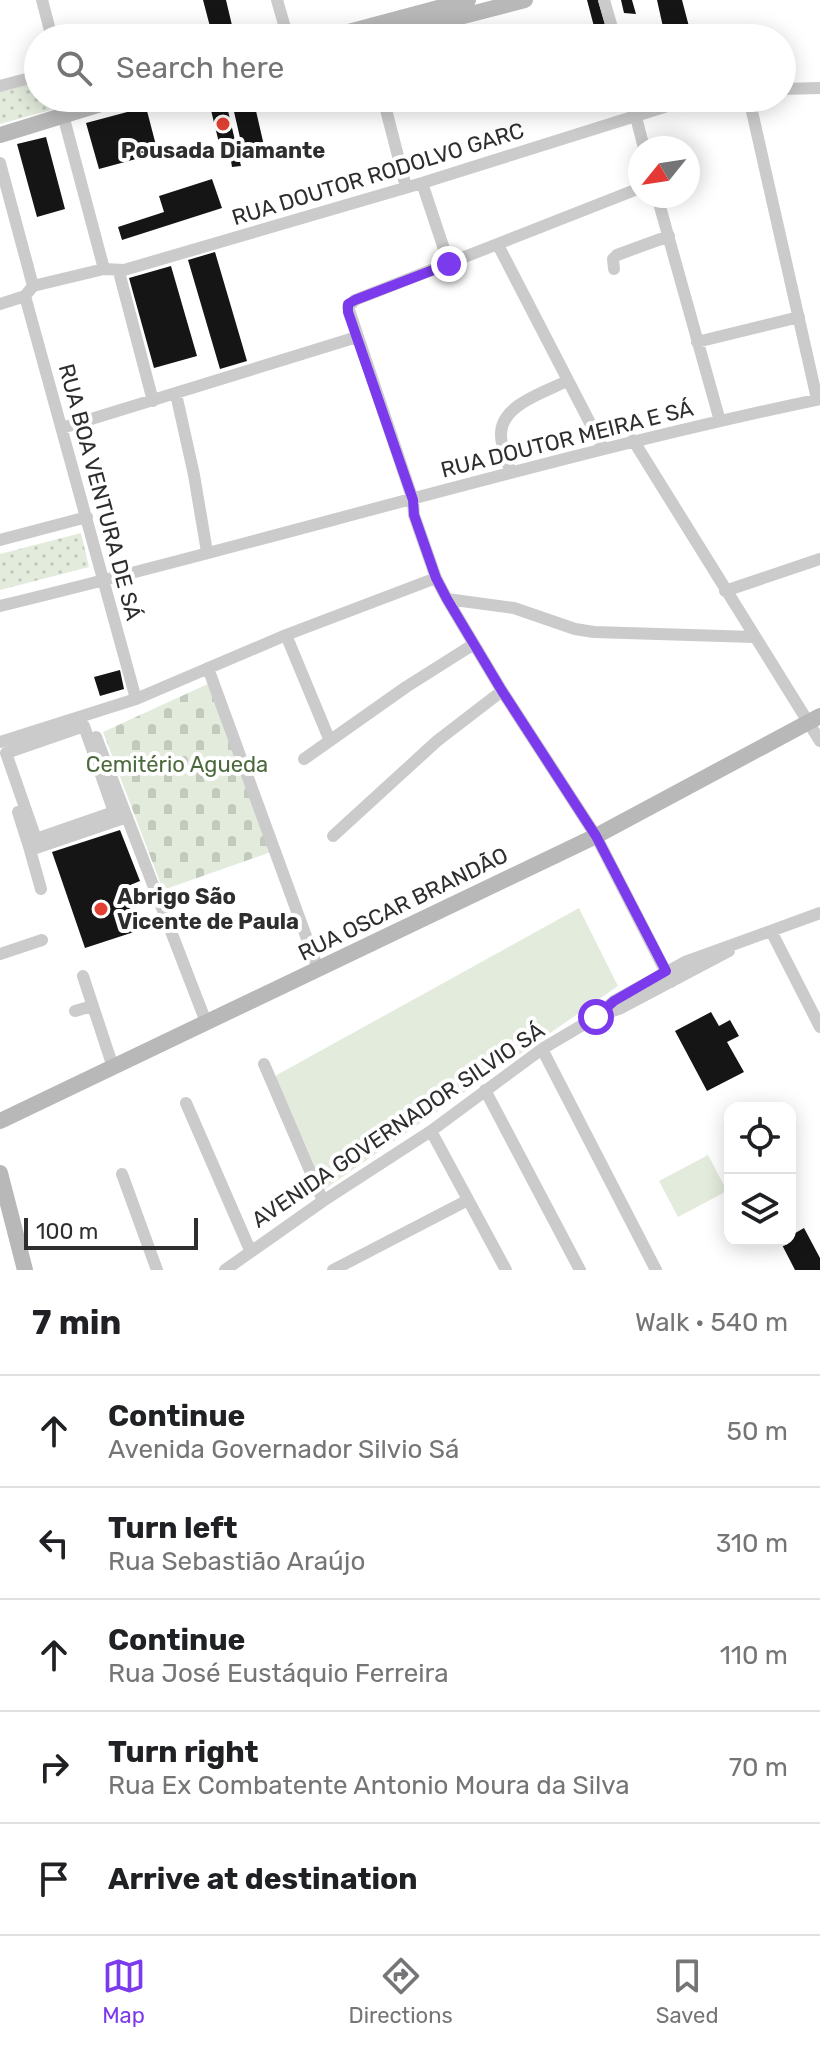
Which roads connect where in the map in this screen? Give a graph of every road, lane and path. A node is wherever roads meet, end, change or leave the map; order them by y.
1 (42, 0) edge
2 (277, 0) edge
3 (468, 0) edge
4 (525, 0) edge
5 (604, 0) edge
6 (48, 24) edge
7 (284, 24) edge
8 (378, 24) edge
9 (432, 24) edge
10 (611, 24) edge
11 (24, 80) edge
12 (0, 86) edge
13 (820, 88) edge
14 (796, 89) edge
15 (73, 112) edge
16 (387, 112) edge
17 (635, 112) edge
18 (646, 112) edge
19 (752, 112) edge
20 (63, 115) junction
21 (636, 115) junction
22 (0, 135) edge
23 (641, 136) edge
24 (0, 163) edge
25 (422, 183) junction
26 (406, 187) junction
27 (628, 193) edge
28 (661, 208) edge
29 (15, 217) junction
30 (0, 221) edge
31 (669, 236) junction
32 (498, 245) junction
33 (449, 264) junction
34 (104, 269) junction
35 (614, 269) dead end
36 (119, 272) junction
37 (29, 291) junction
38 (0, 304) edge
39 (799, 317) junction
40 (357, 337) junction
41 (697, 342) junction
42 (567, 381) junction
43 (176, 394) junction
44 (819, 399) edge
45 (153, 401) junction
46 (720, 421) junction
47 (62, 428) junction
48 (633, 440) junction
49 (603, 448) junction
50 (511, 473) junction
51 (413, 500) junction
52 (87, 517) junction
53 (0, 540) edge
54 (207, 552) junction
55 (820, 559) edge
56 (436, 578) junction
57 (104, 581) junction
58 (725, 591) junction
59 (447, 599) junction
60 (0, 606) edge
61 (286, 635) junction
62 (754, 637) junction
63 (474, 644) junction
64 (208, 668) junction
65 (502, 691) junction
66 (136, 699) junction
67 (88, 716) junction
68 (815, 719) edge
69 (330, 741) junction
70 (820, 741) edge
71 (0, 742) edge
72 (0, 755) edge
73 (304, 759) dead end
74 (127, 817) junction
75 (333, 836) dead end
76 (596, 836) junction
77 (33, 844) junction
78 (41, 889) dead end
79 (820, 913) edge
80 (771, 931) junction
81 (42, 940) dead end
82 (0, 954) edge
83 (318, 969) junction
84 (83, 976) dead end
85 (668, 976) junction
86 (92, 1006) junction
87 (75, 1011) dead end
88 (206, 1022) junction
89 (820, 1027) edge
90 (542, 1049) junction
91 (264, 1064) dead end
92 (113, 1067) junction
93 (485, 1090) junction
94 (186, 1103) dead end
95 (0, 1121) edge
96 (431, 1131) junction
97 (0, 1173) edge
98 (122, 1174) dead end
99 (468, 1200) junction
100 (323, 1201) junction
101 (250, 1250) junction
102 (500, 1268) edge
103 (25, 1270) edge
104 (157, 1270) edge
105 (225, 1270) edge
106 (333, 1270) edge
107 (580, 1270) edge
108 (656, 1270) edge

1 - 6 street
2 - 7 street
3 - 8 street
4 - 9 street
5 - 10 street
11 - 12 street
13 - 14 street
15 - 20 street
16 - 26 street
17 - 21 street
18 - 21 street, RUA DOUTOR RODOLVO GARC
19 - 39 street
20 - 22 street
20 - 34 street
21 - 23 street
21 - 25 street, RUA DOUTOR RODOLVO GARC
24 - 29 street, RUA BOA VENTURA DE SÁ
25 - 26 street, RUA DOUTOR RODOLVO GARC
25 - 33 street
26 - 36 street, RUA DOUTOR RODOLVO GARC
27 - 32 street
28 - 31 street
29 - 30 street
29 - 37 street, RUA BOA VENTURA DE SÁ
31 - 35 street
31 - 41 street
32 - 33 street
32 - 42 street
33 - 40 street
34 - 36 street
34 - 37 street
36 - 45 street
37 - 38 street
37 - 47 street, RUA BOA VENTURA DE SÁ
39 - 41 street
39 - 44 street
40 - 43 street
40 - 51 street
41 - 46 street
42 - 49 street
42 - 50 street
43 - 45 street
43 - 54 street
44 - 46 street, RUA DOUTOR MEIRA E SÁ
45 - 47 street
46 - 48 street, RUA DOUTOR MEIRA E SÁ
47 - 52 street, RUA BOA VENTURA DE SÁ
48 - 49 street, RUA DOUTOR MEIRA E SÁ
48 - 58 street
49 - 50 street, RUA DOUTOR MEIRA E SÁ
50 - 51 street, RUA DOUTOR MEIRA E SÁ
51 - 54 street, RUA DOUTOR MEIRA E SÁ
51 - 56 street
52 - 53 street
52 - 57 street, RUA BOA VENTURA DE SÁ
54 - 57 street, RUA DOUTOR MEIRA E SÁ
55 - 58 street
56 - 59 street
56 - 61 street
57 - 60 street, RUA DOUTOR MEIRA E SÁ
57 - 66 street, RUA BOA VENTURA DE SÁ
58 - 62 street
59 - 62 street
59 - 63 street
61 - 64 street
61 - 69 street
62 - 68 street
63 - 65 street
63 - 69 street
64 - 66 street
64 - 83 street
65 - 75 street
65 - 76 street
66 - 67 street
67 - 71 street
67 - 74 street
68 - 70 street
68 - 76 street, RUA OSCAR BRANDÃO
69 - 73 street
72 - 77 street
74 - 77 street
74 - 88 street
76 - 83 street, RUA OSCAR BRANDÃO
76 - 85 street
77 - 77 street
77 - 78 street
79 - 80 street, AVENIDA GOVERNADOR SILVIO SÁ
80 - 85 street, AVENIDA GOVERNADOR SILVIO SÁ
80 - 89 street
81 - 82 street
83 - 88 street, RUA OSCAR BRANDÃO
84 - 86 street
85 - 90 street, AVENIDA GOVERNADOR SILVIO SÁ
86 - 87 street
86 - 92 street
88 - 92 street, RUA OSCAR BRANDÃO
90 - 93 street, AVENIDA GOVERNADOR SILVIO SÁ
90 - 108 street
91 - 100 street
92 - 95 street, RUA OSCAR BRANDÃO
93 - 96 street, AVENIDA GOVERNADOR SILVIO SÁ
93 - 107 street
94 - 101 street
96 - 99 street
96 - 100 street, AVENIDA GOVERNADOR SILVIO SÁ
97 - 103 street
98 - 104 street
99 - 102 street
99 - 106 street
100 - 101 street, AVENIDA GOVERNADOR SILVIO SÁ
101 - 105 street, AVENIDA GOVERNADOR SILVIO SÁ

